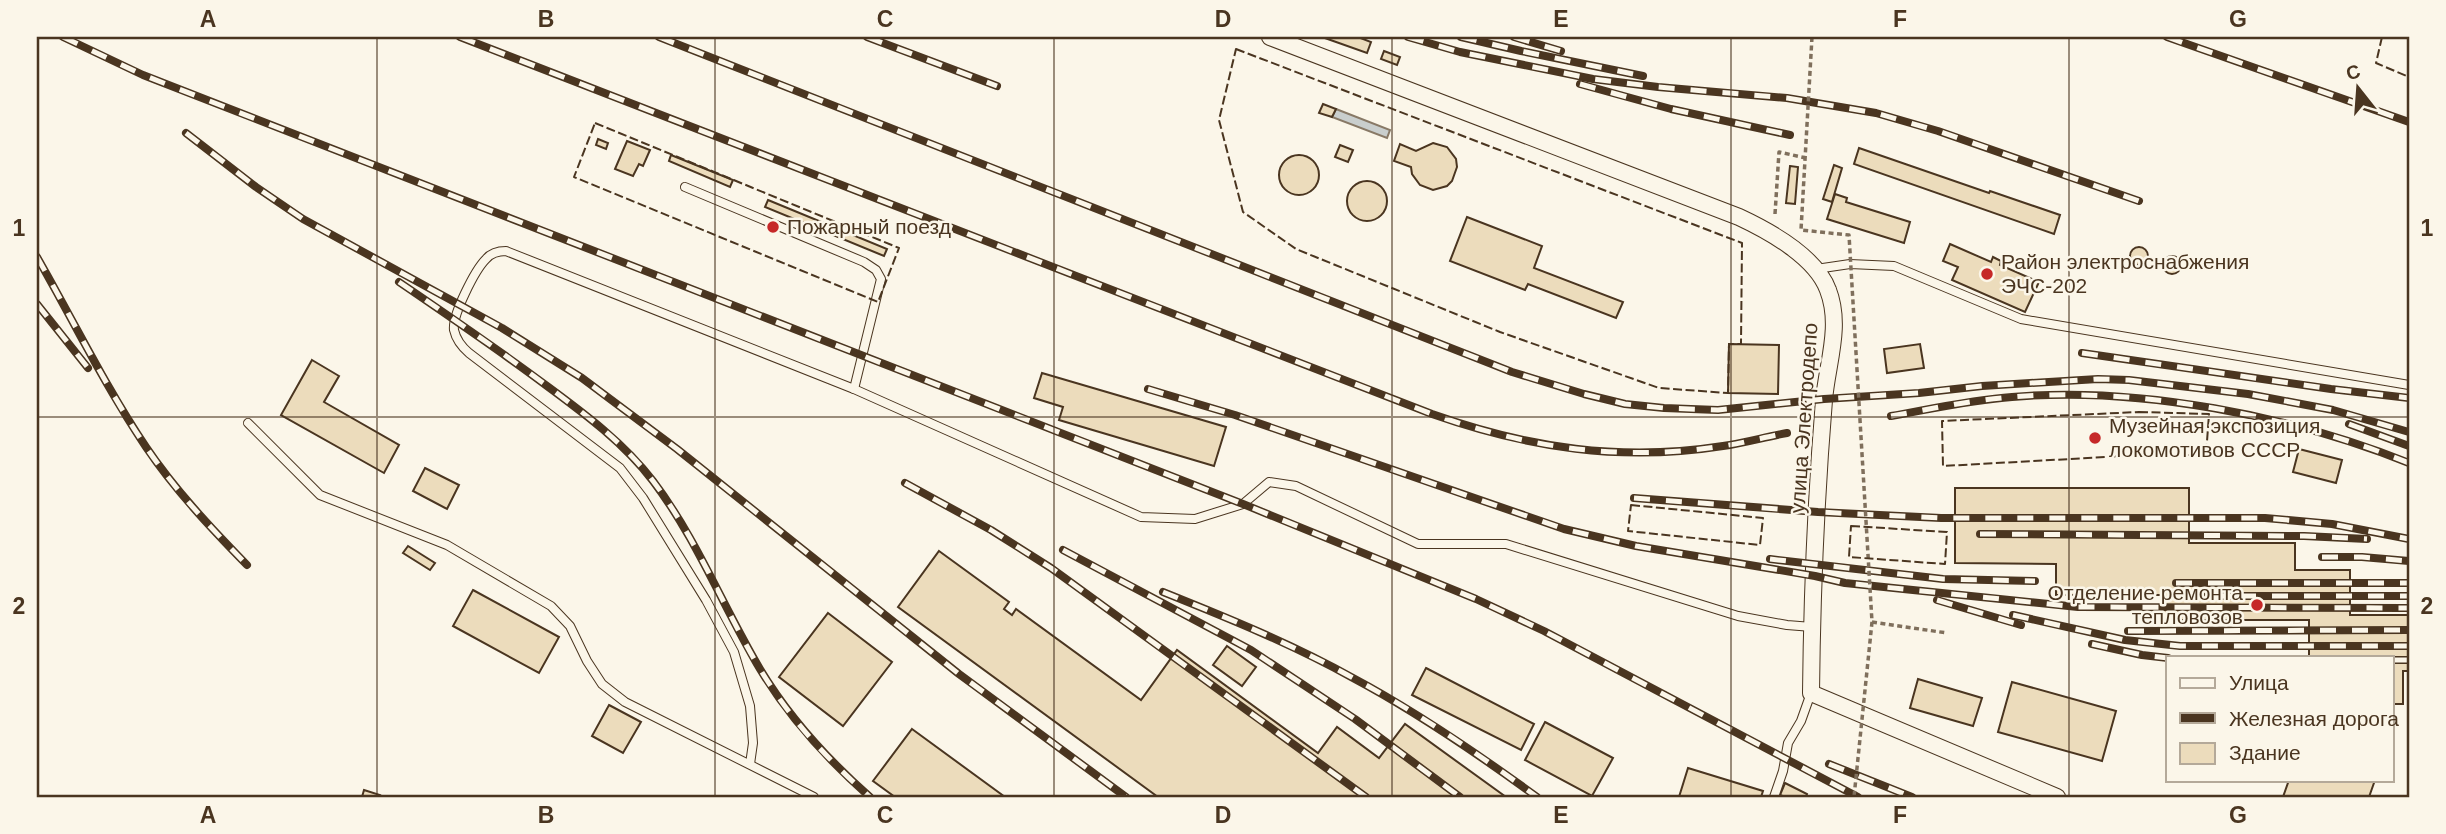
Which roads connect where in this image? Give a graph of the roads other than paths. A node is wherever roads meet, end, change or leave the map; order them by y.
1 (1270, 37) edge
2 (685, 187) dead end
3 (1816, 269) junction
4 (2409, 385) edge
5 (854, 389) junction
6 (248, 423) dead end
7 (1812, 627) junction
8 (1811, 692) junction
9 (750, 764) junction
10 (814, 797) edge
11 (1774, 797) edge
12 (2057, 797) edge

1 - 3 street, улица Электродепо
2 - 5 lane
3 - 4 lane
3 - 7 street, улица Электродепо
5 - 7 lane
5 - 9 lane
6 - 9 lane
7 - 8 street, улица Электродепо
8 - 11 lane
8 - 12 street
9 - 10 lane

